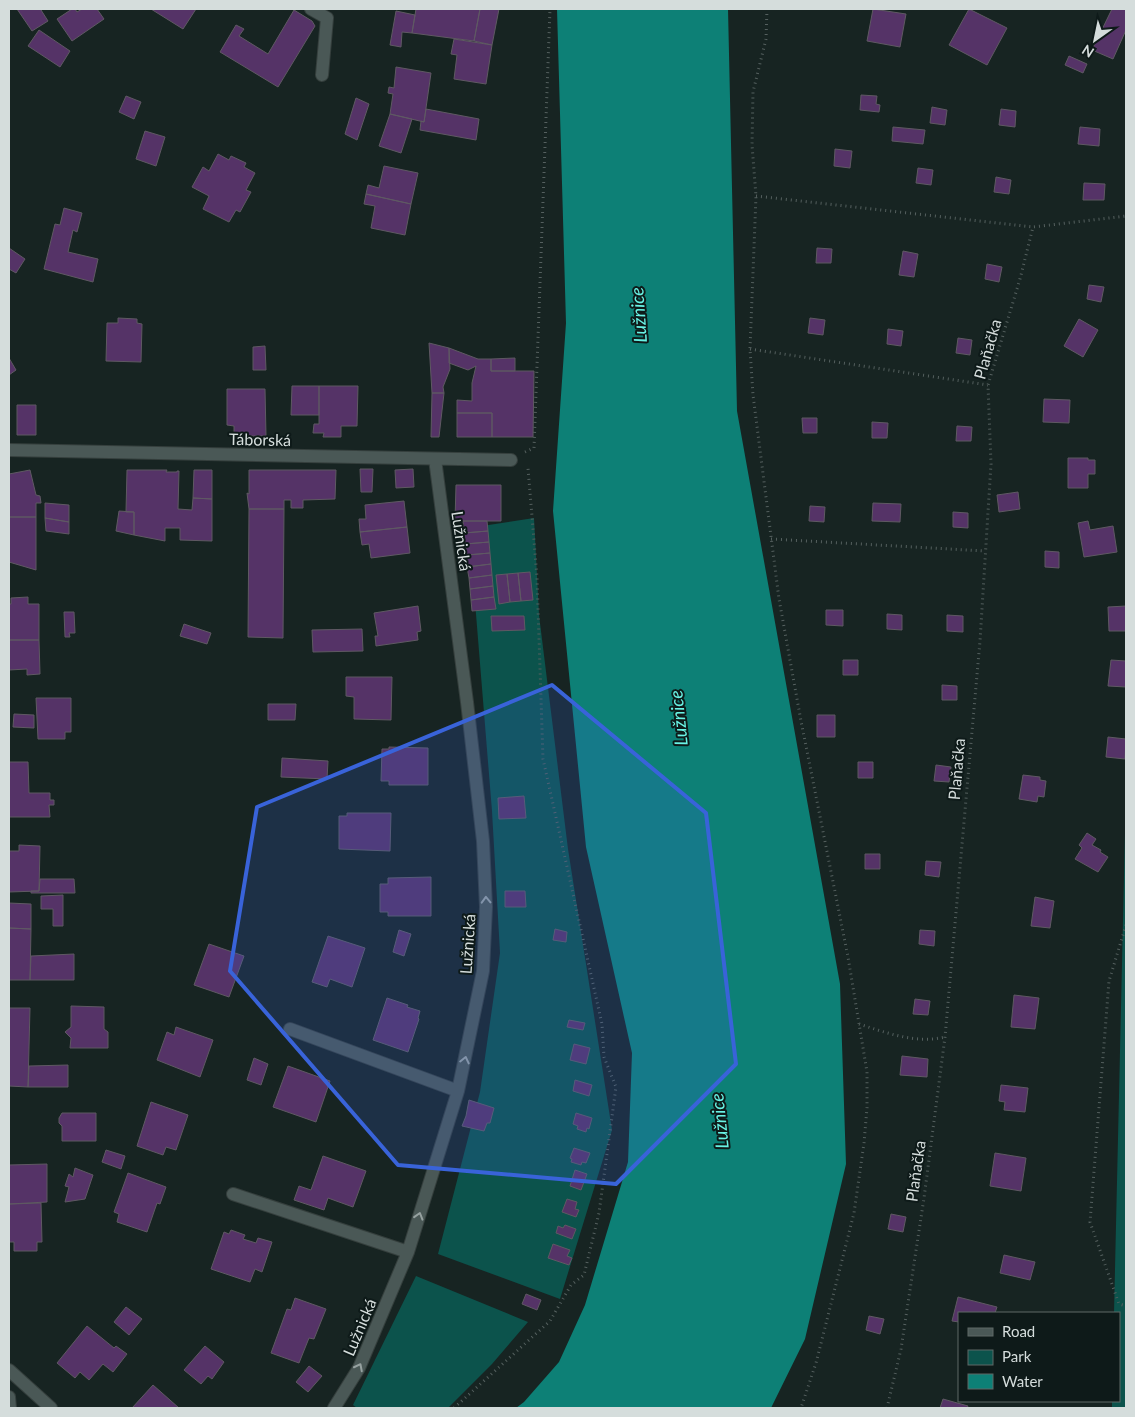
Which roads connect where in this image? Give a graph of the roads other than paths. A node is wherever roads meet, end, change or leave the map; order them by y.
1 (311, 9) edge
2 (322, 75) dead end
3 (9, 450) edge
4 (435, 459) junction
5 (511, 460) road end
6 (290, 1029) dead end
7 (458, 1091) junction
8 (233, 1194) dead end
9 (408, 1252) junction
10 (9, 1370) edge
11 (9, 1397) edge
12 (10, 1408) edge
13 (51, 1408) edge
14 (334, 1408) edge

1 - 2 street
3 - 4 street, Táborská
4 - 5 street, Táborská
7 -> 4 street, Lužnická
6 - 7 street
9 -> 7 street, Lužnická
8 - 9 street
14 -> 9 street, Lužnická
10 - 13 street
11 - 12 street

